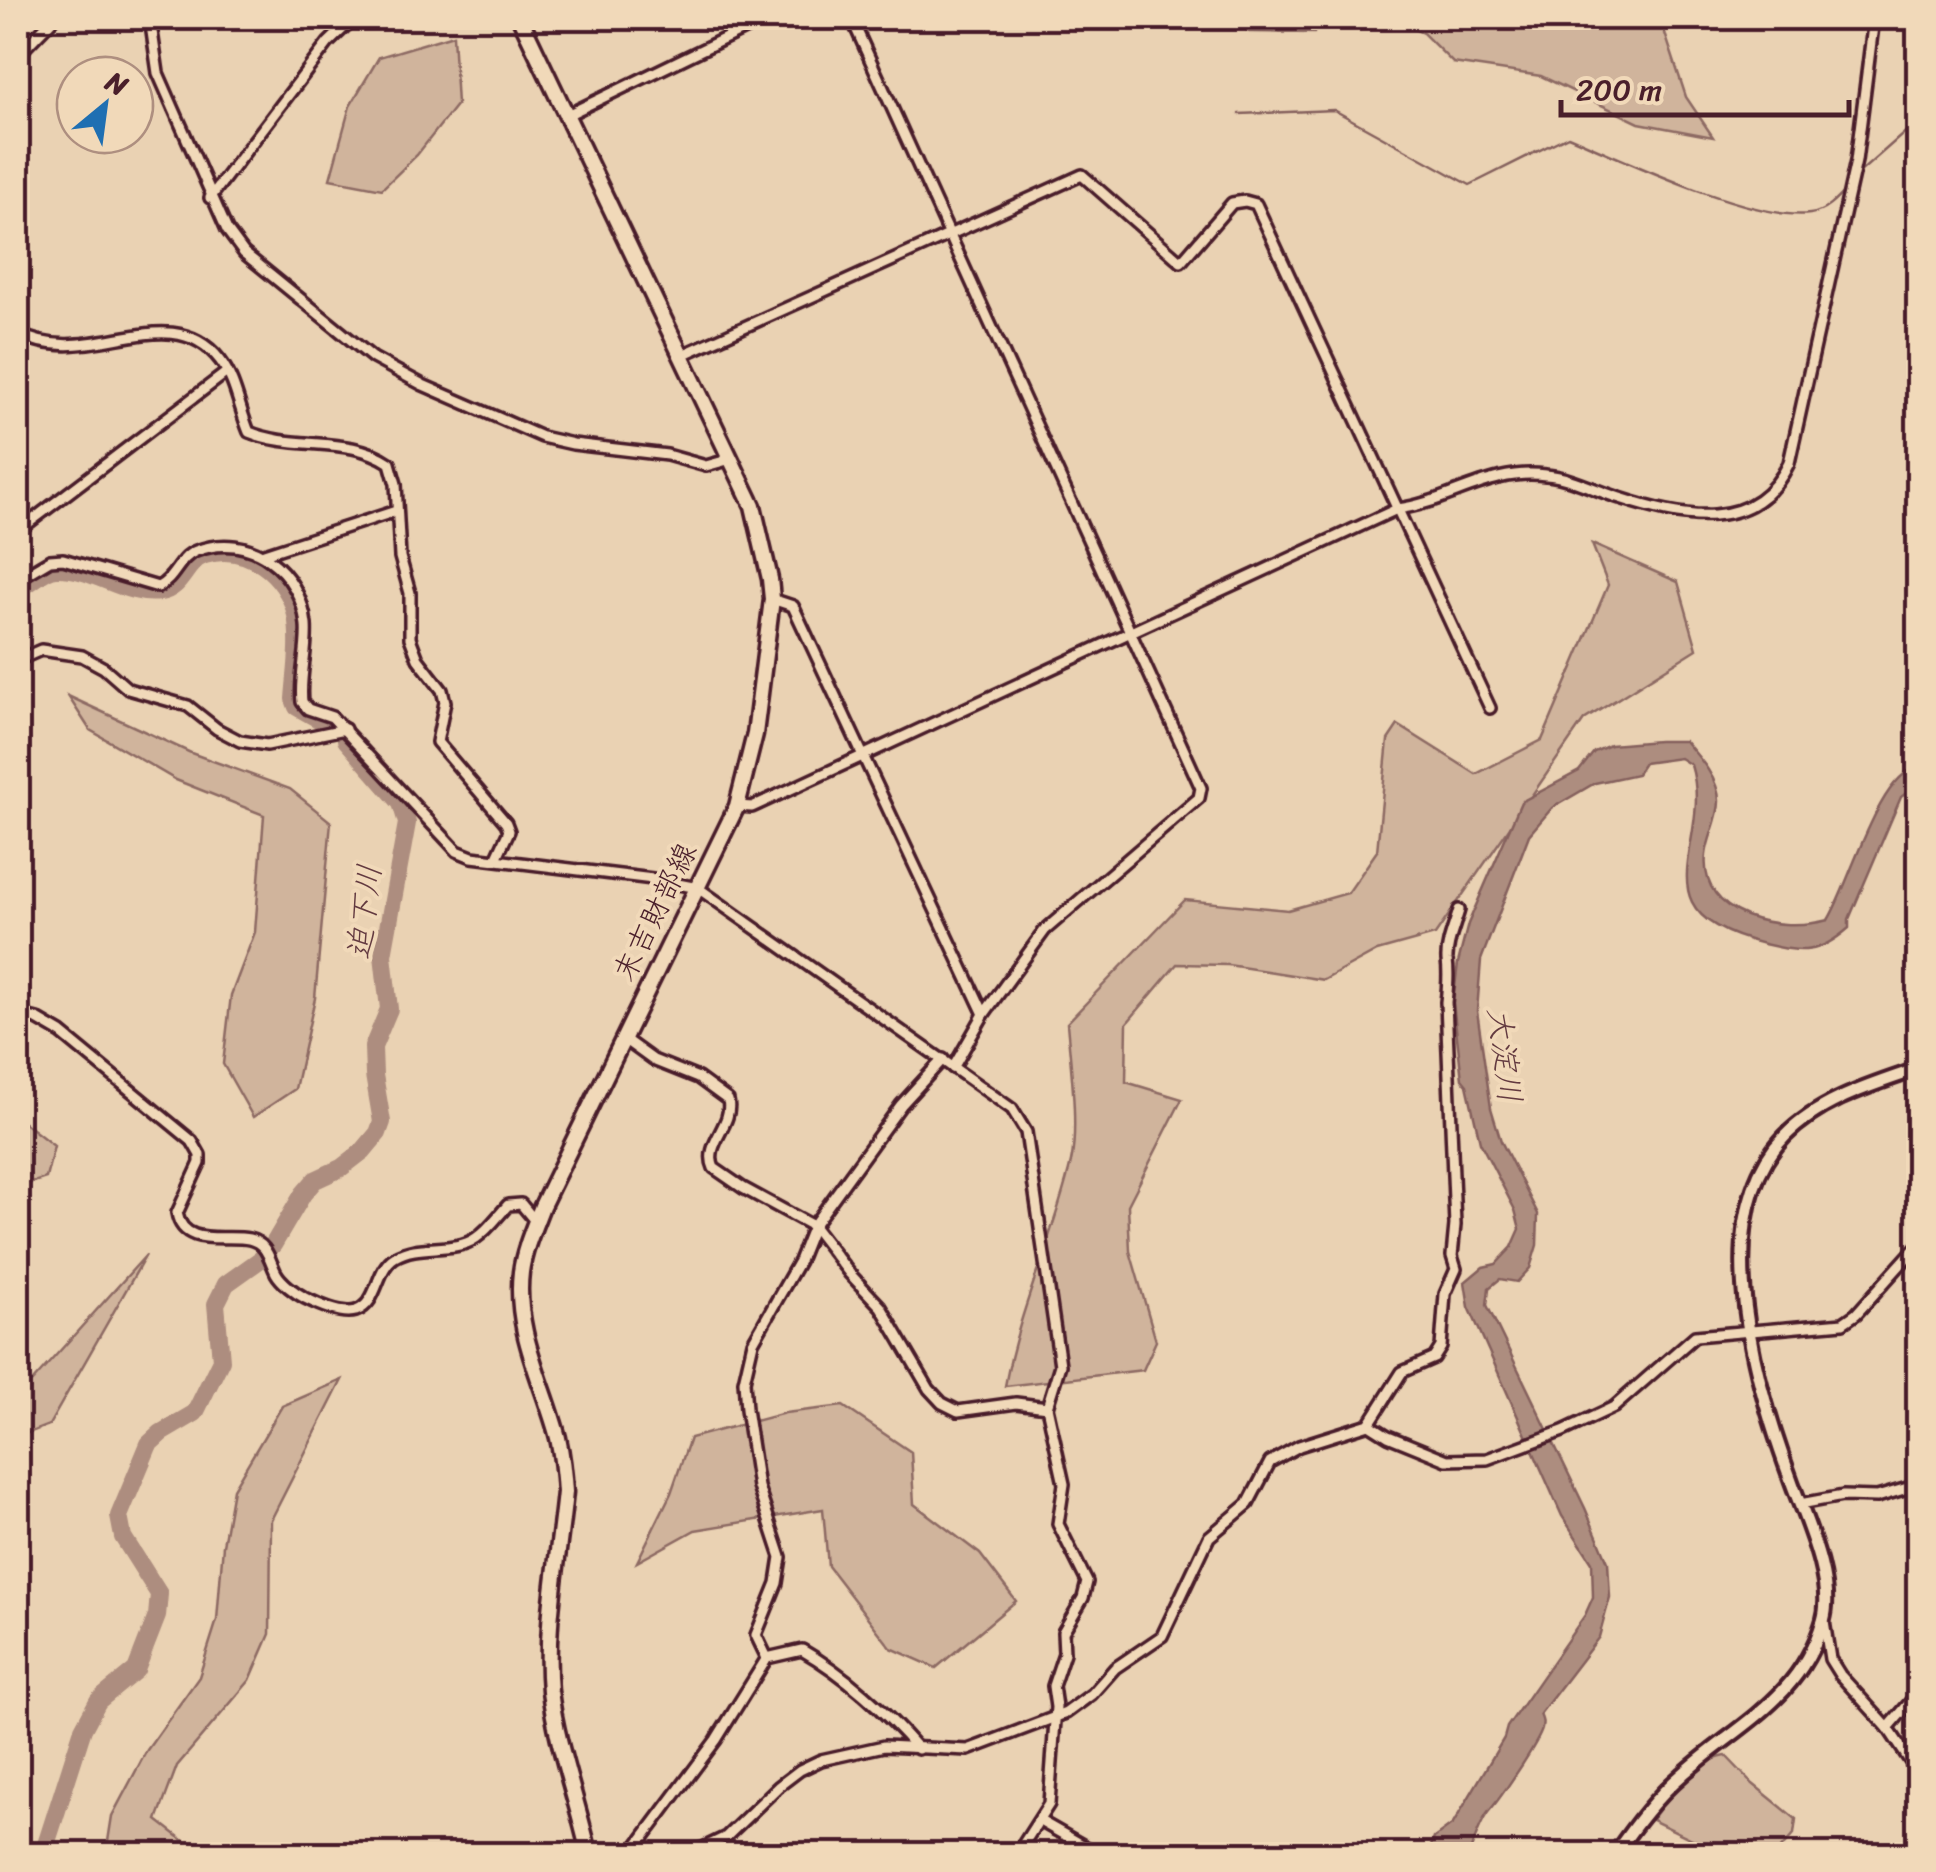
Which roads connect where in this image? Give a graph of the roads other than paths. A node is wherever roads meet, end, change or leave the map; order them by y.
1 (54, 18) edge
2 (150, 18) edge
3 (354, 18) edge
4 (520, 18) edge
5 (768, 18) edge
6 (816, 18) edge
7 (1874, 18) edge
8 (18, 54) edge
9 (567, 115) junction
10 (210, 198) junction
11 (948, 234) junction
12 (18, 333) edge
13 (682, 355) junction
14 (227, 372) junction
15 (731, 459) junction
16 (1398, 509) junction
17 (396, 511) junction
18 (18, 531) edge
19 (264, 554) junction
20 (18, 579) edge
21 (772, 599) junction
22 (1130, 632) junction
23 (18, 660) edge
24 (1490, 708) dead end
25 (345, 729) junction
26 (862, 756) junction
27 (737, 806) junction
28 (496, 860) junction
29 (698, 888) junction
30 (1459, 910) dead end
31 (18, 1014) edge
32 (984, 1014) junction
33 (624, 1039) junction
34 (943, 1058) junction
35 (954, 1068) junction
36 (1918, 1069) edge
37 (536, 1222) junction
38 (814, 1226) junction
39 (1918, 1245) edge
40 (1749, 1332) junction
41 (1047, 1407) junction
42 (1369, 1424) junction
43 (1918, 1489) edge
44 (1800, 1504) junction
45 (1824, 1619) junction
46 (766, 1658) junction
47 (1918, 1693) edge
48 (1055, 1716) junction
49 (1888, 1728) junction
50 (918, 1749) junction
51 (1918, 1772) edge
52 (1040, 1821) junction
53 (589, 1854) edge
54 (631, 1854) edge
55 (673, 1854) edge
56 (1017, 1854) edge
57 (1098, 1854) edge
58 (1615, 1854) edge

1 - 8 street
2 - 10 street
3 - 10 street
4 - 9 main road, 末吉財部線
5 - 9 street
6 - 11 street
7 - 16 street
9 - 13 main road, 末吉財部線
10 - 15 street
11 - 13 street
11 - 16 street
11 - 22 street
12 - 14 street
13 - 15 main road, 末吉財部線
14 - 17 street
14 - 18 street
15 - 21 main road, 末吉財部線
16 - 22 street
16 - 24 street
17 - 19 street
17 - 28 street
19 - 20 street
19 - 25 street
21 - 26 street
21 - 27 main road, 末吉財部線
22 - 26 street
22 - 32 street
23 - 25 street
25 - 28 street
26 - 27 street
26 - 32 street
27 - 29 main road, 末吉財部線
28 - 29 street
29 - 33 main road, 末吉財部線
29 - 34 street
30 - 42 street
31 - 37 street
32 - 35 street
33 - 37 main road, 末吉財部線
33 - 38 street
34 - 35 street
34 - 38 street
35 - 41 street
36 - 40 street
37 - 53 main road, 末吉財部線
38 - 41 street
38 - 46 street
39 - 40 street
40 - 42 street
40 - 44 street
41 - 48 street
42 - 48 street
43 - 44 street
44 - 45 street
45 - 49 street
45 - 58 street
46 - 50 street
46 - 54 street
47 - 49 street
48 - 50 street
48 - 52 street
49 - 51 street
50 - 55 street
52 - 56 street
52 - 57 street

